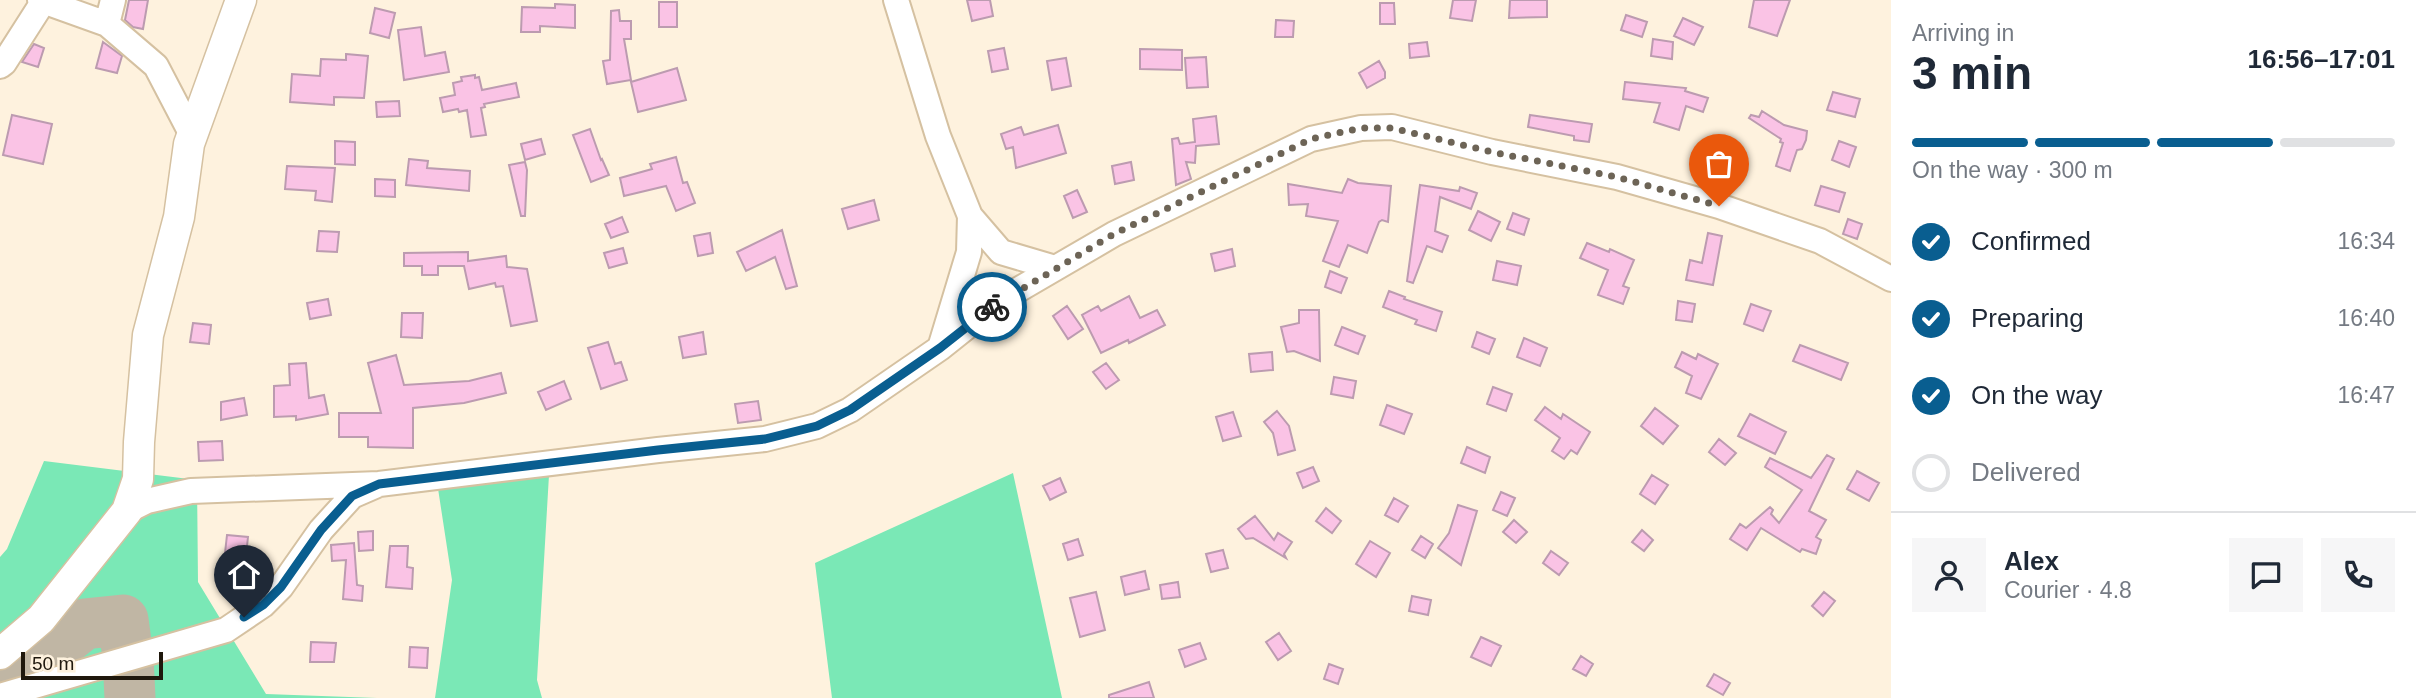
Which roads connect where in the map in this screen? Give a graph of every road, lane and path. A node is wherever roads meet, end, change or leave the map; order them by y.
1 (113, 0) edge
2 (241, 0) edge
3 (896, 0) edge
4 (42, 1) edge
5 (107, 24) junction
6 (0, 66) edge
7 (192, 135) junction
8 (970, 216) junction
9 (1055, 268) junction
10 (1891, 279) edge
11 (940, 348) junction
12 (379, 484) junction
13 (127, 511) junction
14 (0, 654) edge
15 (0, 696) edge

1 - 5 street
2 - 7 main road
3 - 8 street
4 - 5 street
4 - 6 street
5 - 7 street
7 - 13 main road
8 - 9 street
8 - 11 street
9 - 10 street
9 - 11 street
11 - 12 street
12 - 13 street
12 - 15 street
13 - 14 main road

